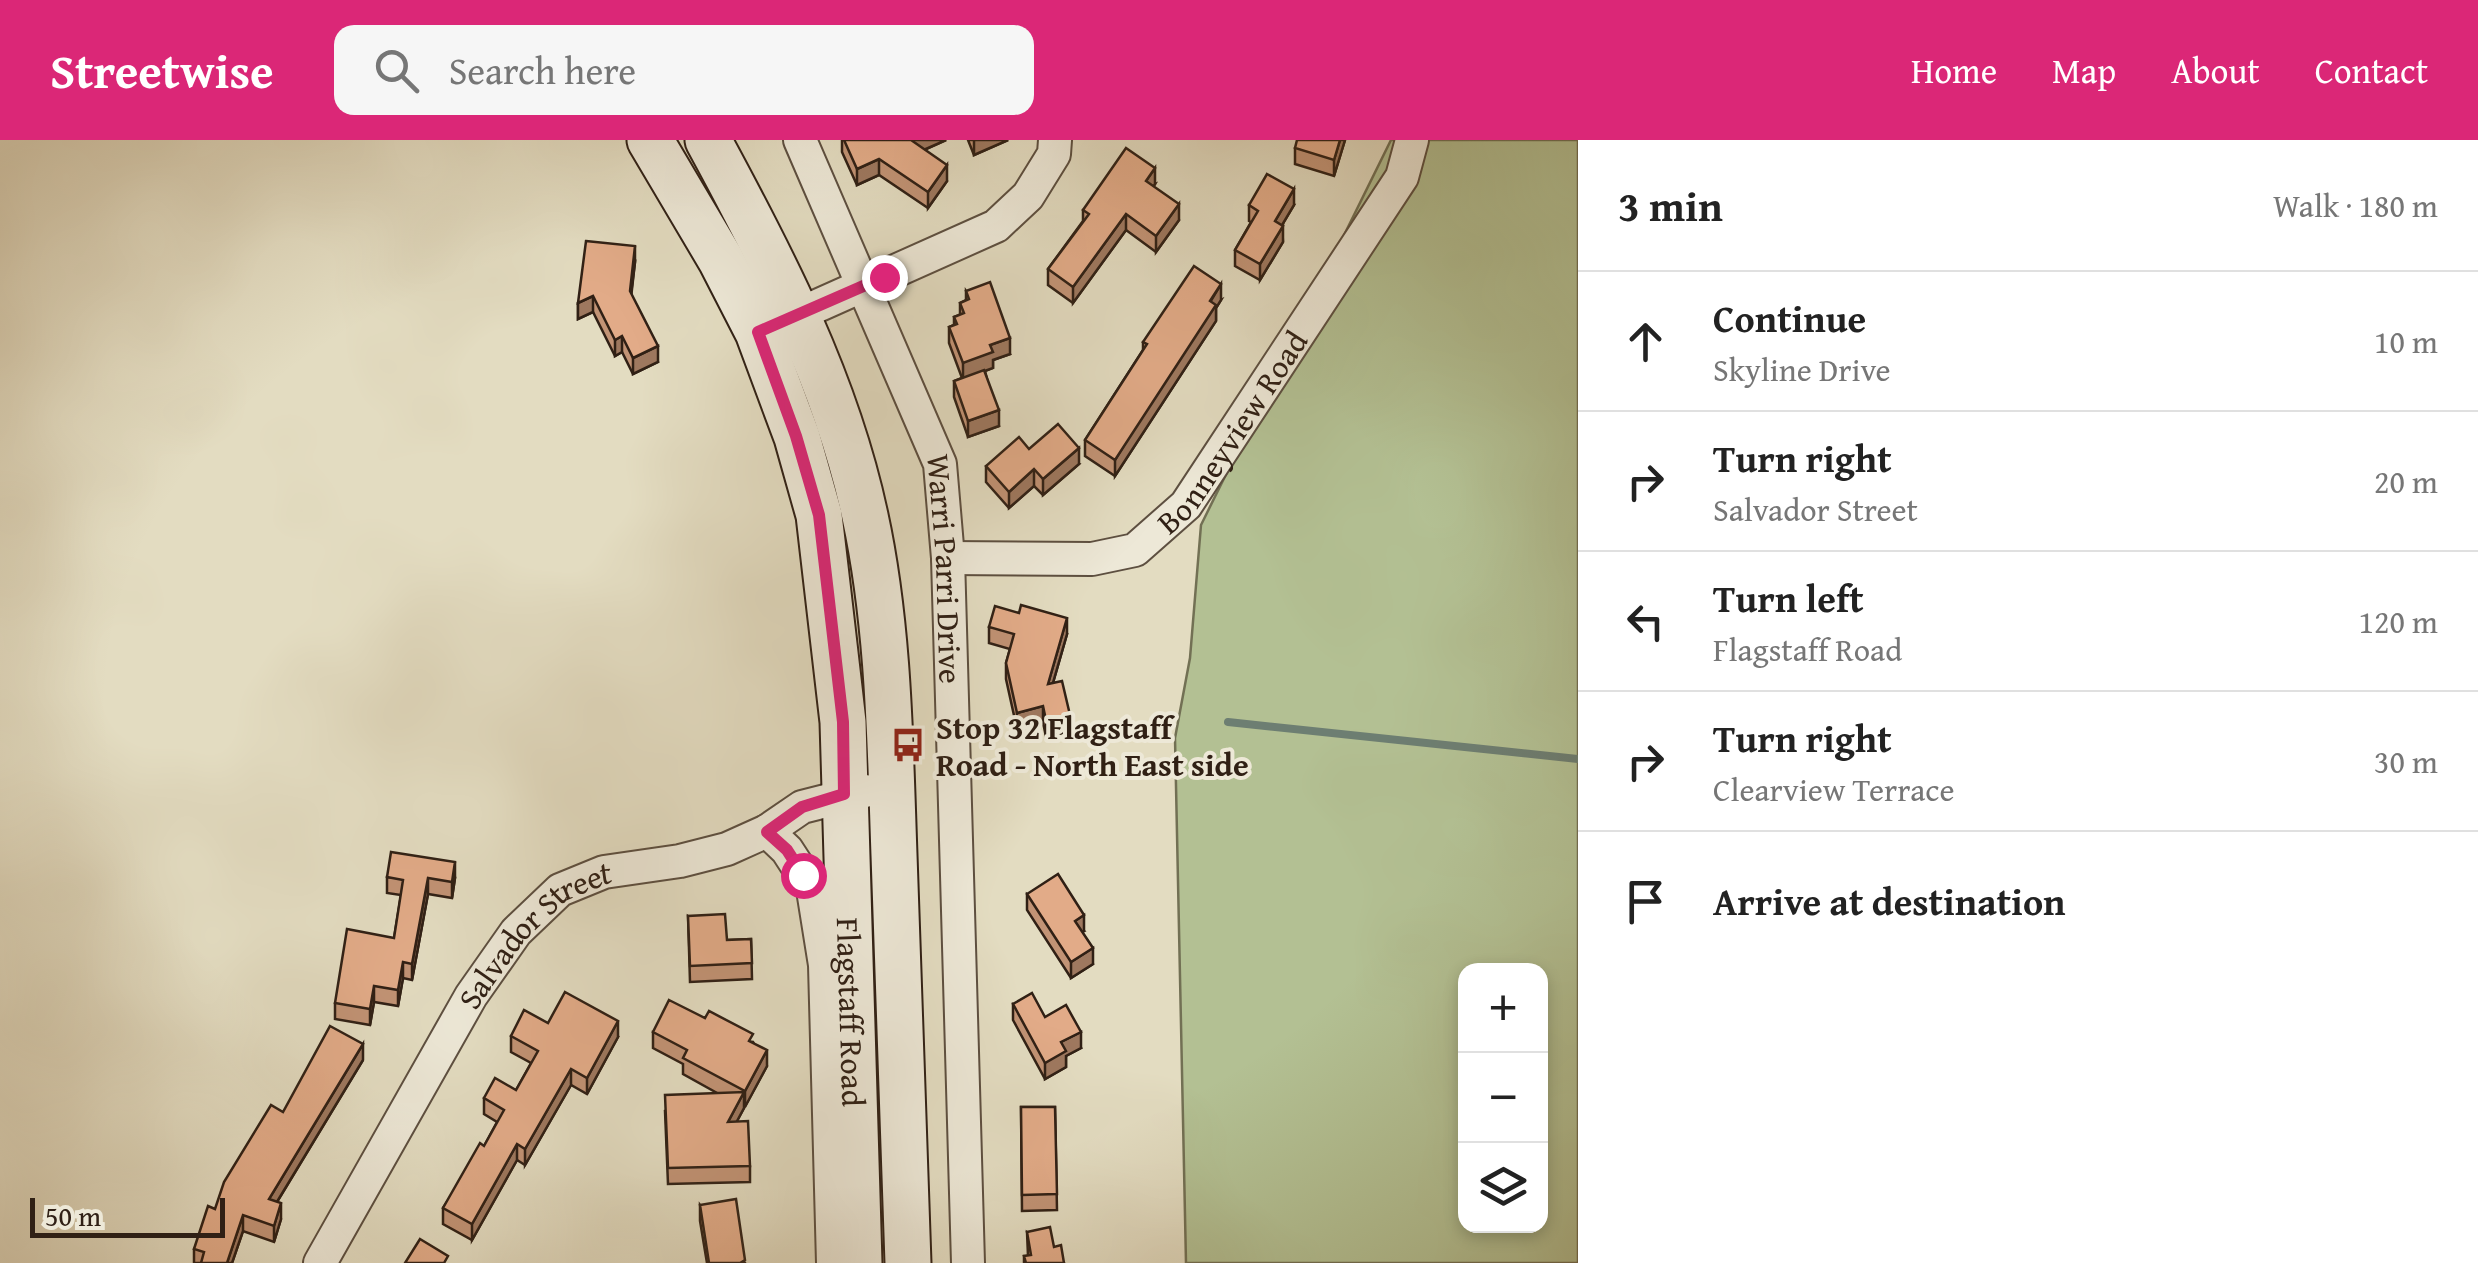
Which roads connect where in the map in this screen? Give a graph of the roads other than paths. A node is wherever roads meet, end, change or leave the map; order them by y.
1 (650, 140) edge
2 (708, 140) edge
3 (800, 140) edge
4 (1055, 140) edge
5 (1412, 140) edge
6 (865, 286) junction
7 (778, 323) junction
8 (948, 558) junction
9 (891, 786) junction
10 (844, 794) junction
11 (767, 832) junction
12 (320, 1263) edge
13 (832, 1263) edge
14 (859, 1263) edge
15 (908, 1263) edge
16 (968, 1263) edge

1 - 7 main road, Flagstaff Road
2 - 7 main road, Flagstaff Road
3 - 6 street, Warri Parri Drive
4 - 6 street
5 - 8 street, Bonneyview Road
6 - 7 street
6 - 8 street, Warri Parri Drive
7 - 9 main road, Flagstaff Road
7 - 10 main road, Flagstaff Road
8 - 16 street, Warri Parri Drive
9 - 10 street, Salvador Street
9 - 15 main road, Flagstaff Road
10 - 11 street, Salvador Street
10 - 14 main road, Flagstaff Road
11 - 12 street, Salvador Street
11 - 13 street

